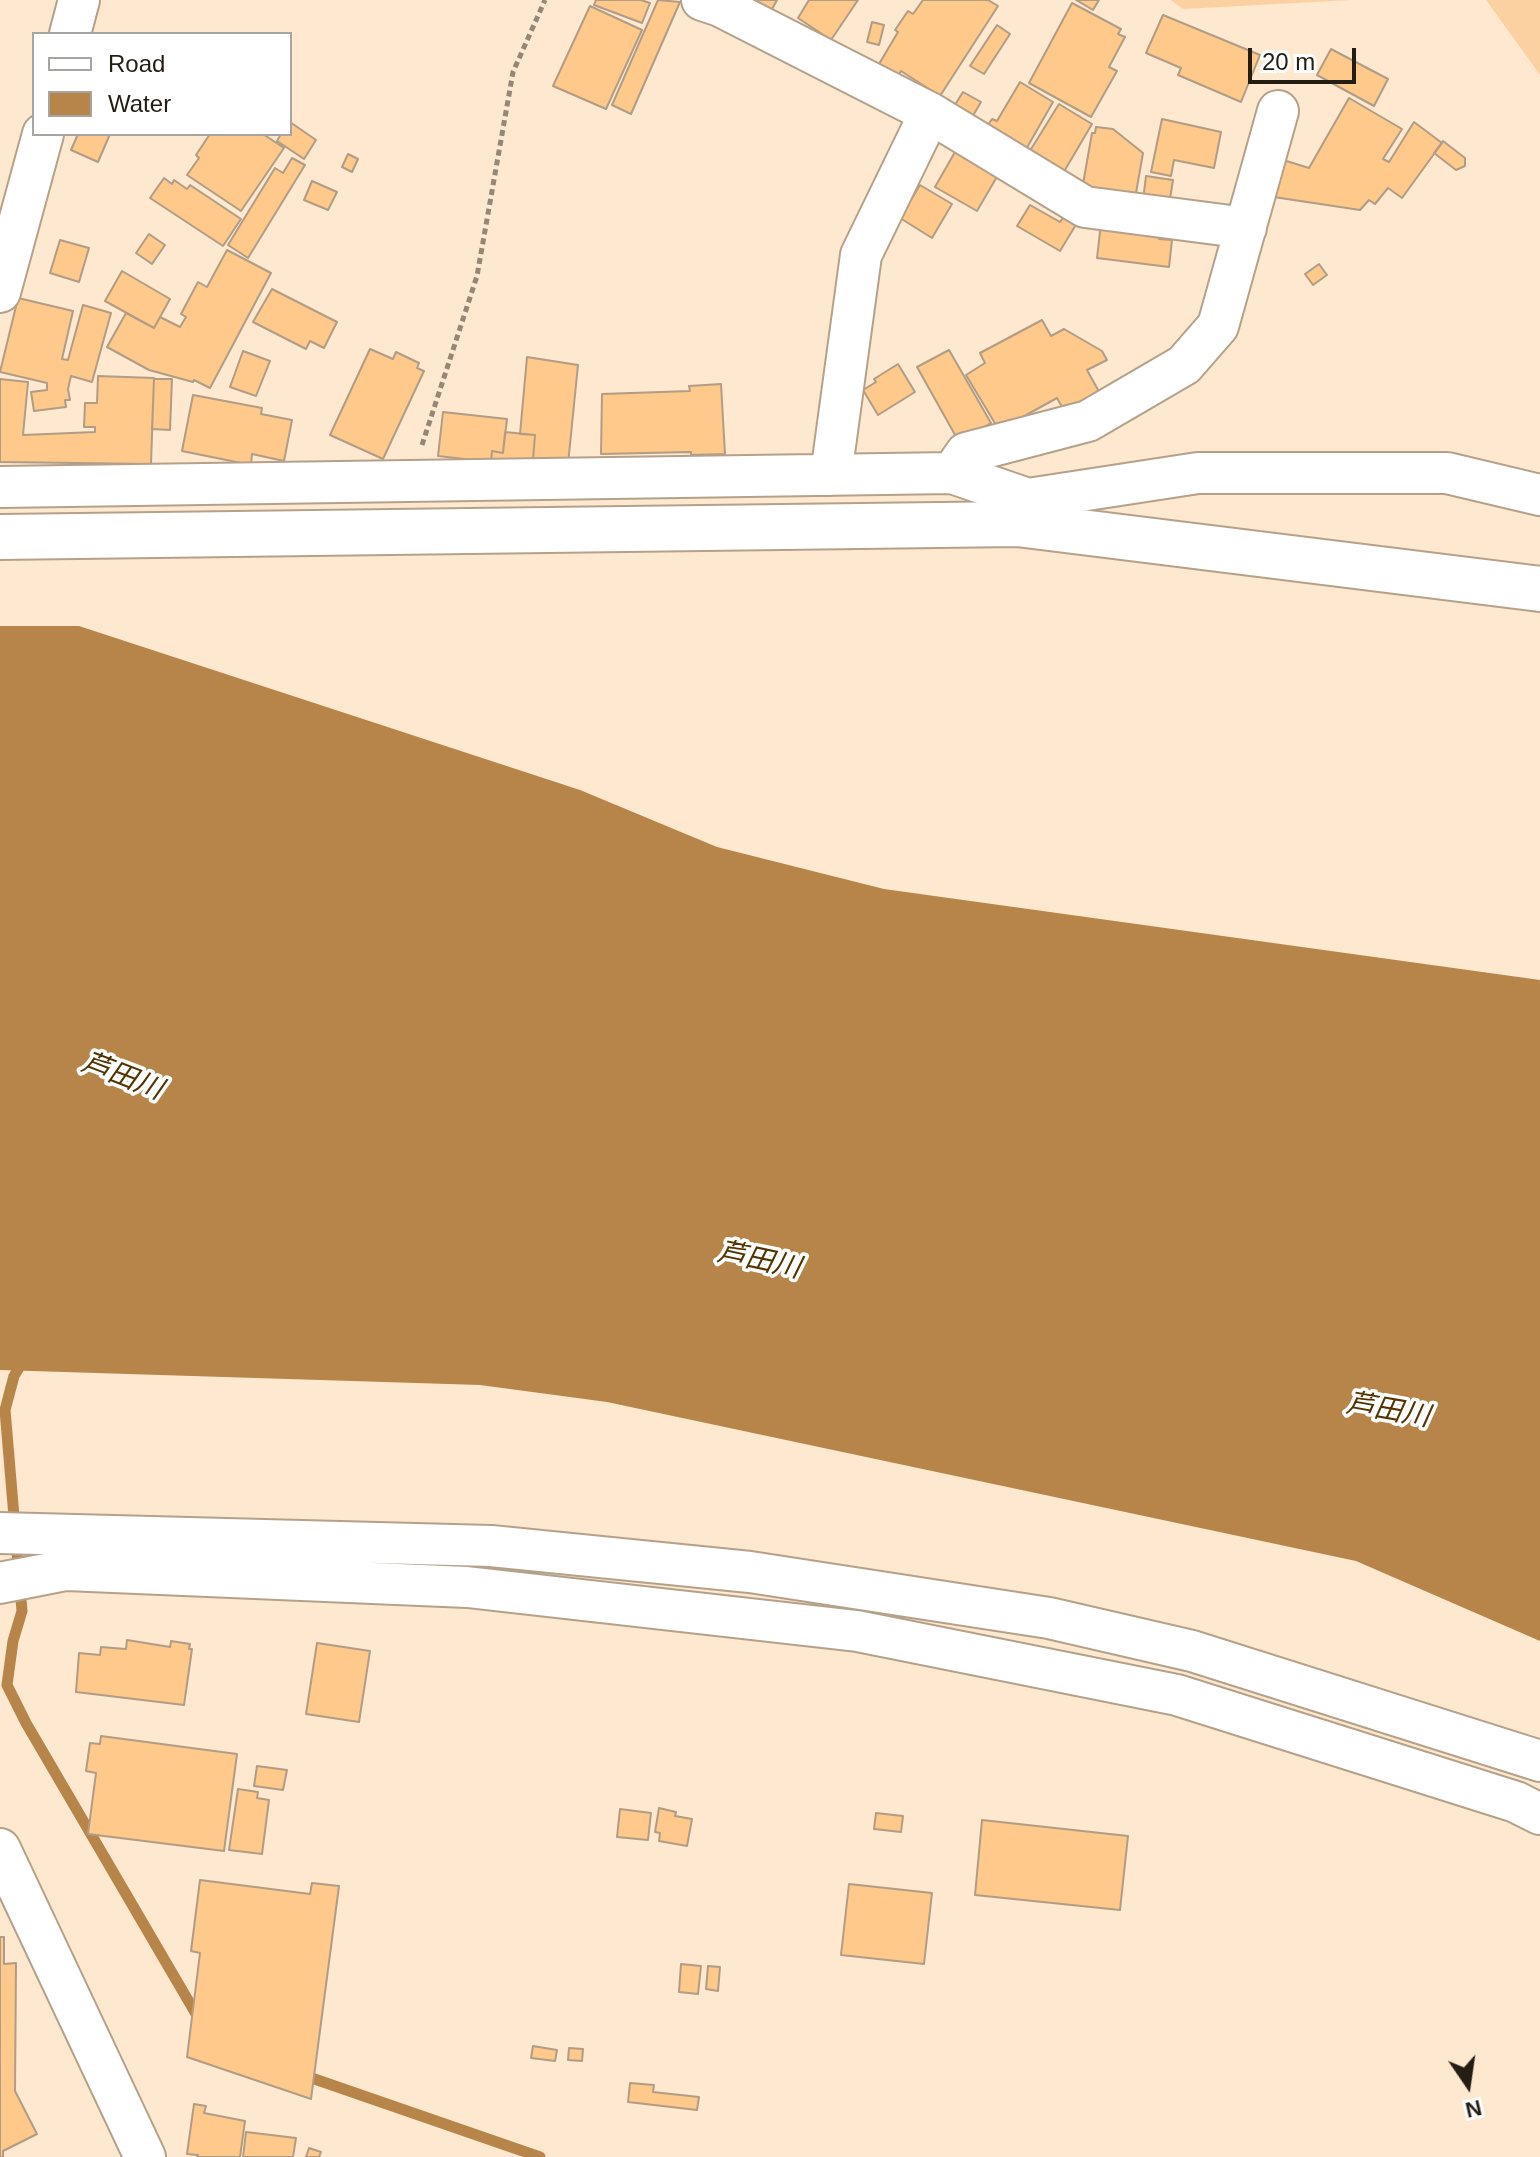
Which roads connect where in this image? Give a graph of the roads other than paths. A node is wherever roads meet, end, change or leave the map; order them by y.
1 (79, 0) edge
2 (702, 0) edge
3 (71, 32) edge
4 (1278, 111) dead end
5 (930, 113) junction
6 (42, 136) edge
7 (1246, 228) junction
8 (0, 292) edge
9 (952, 473) junction
10 (831, 475) junction
11 (0, 487) edge
12 (1540, 495) edge
13 (1022, 512) junction
14 (0, 537) edge
15 (1540, 589) edge
16 (1, 1537) edge
17 (0, 1583) edge
18 (1540, 1761) edge
19 (1540, 1814) edge
20 (0, 1849) edge
21 (145, 2157) edge

1 - 3 street
2 - 5 street
4 - 7 street
5 - 7 street
5 - 10 street
6 - 8 street
7 - 9 street
9 - 10 street
9 - 13 street
10 - 11 street
12 - 13 street
13 - 14 street
13 - 15 street
16 - 18 street
17 - 19 street
20 - 21 street

